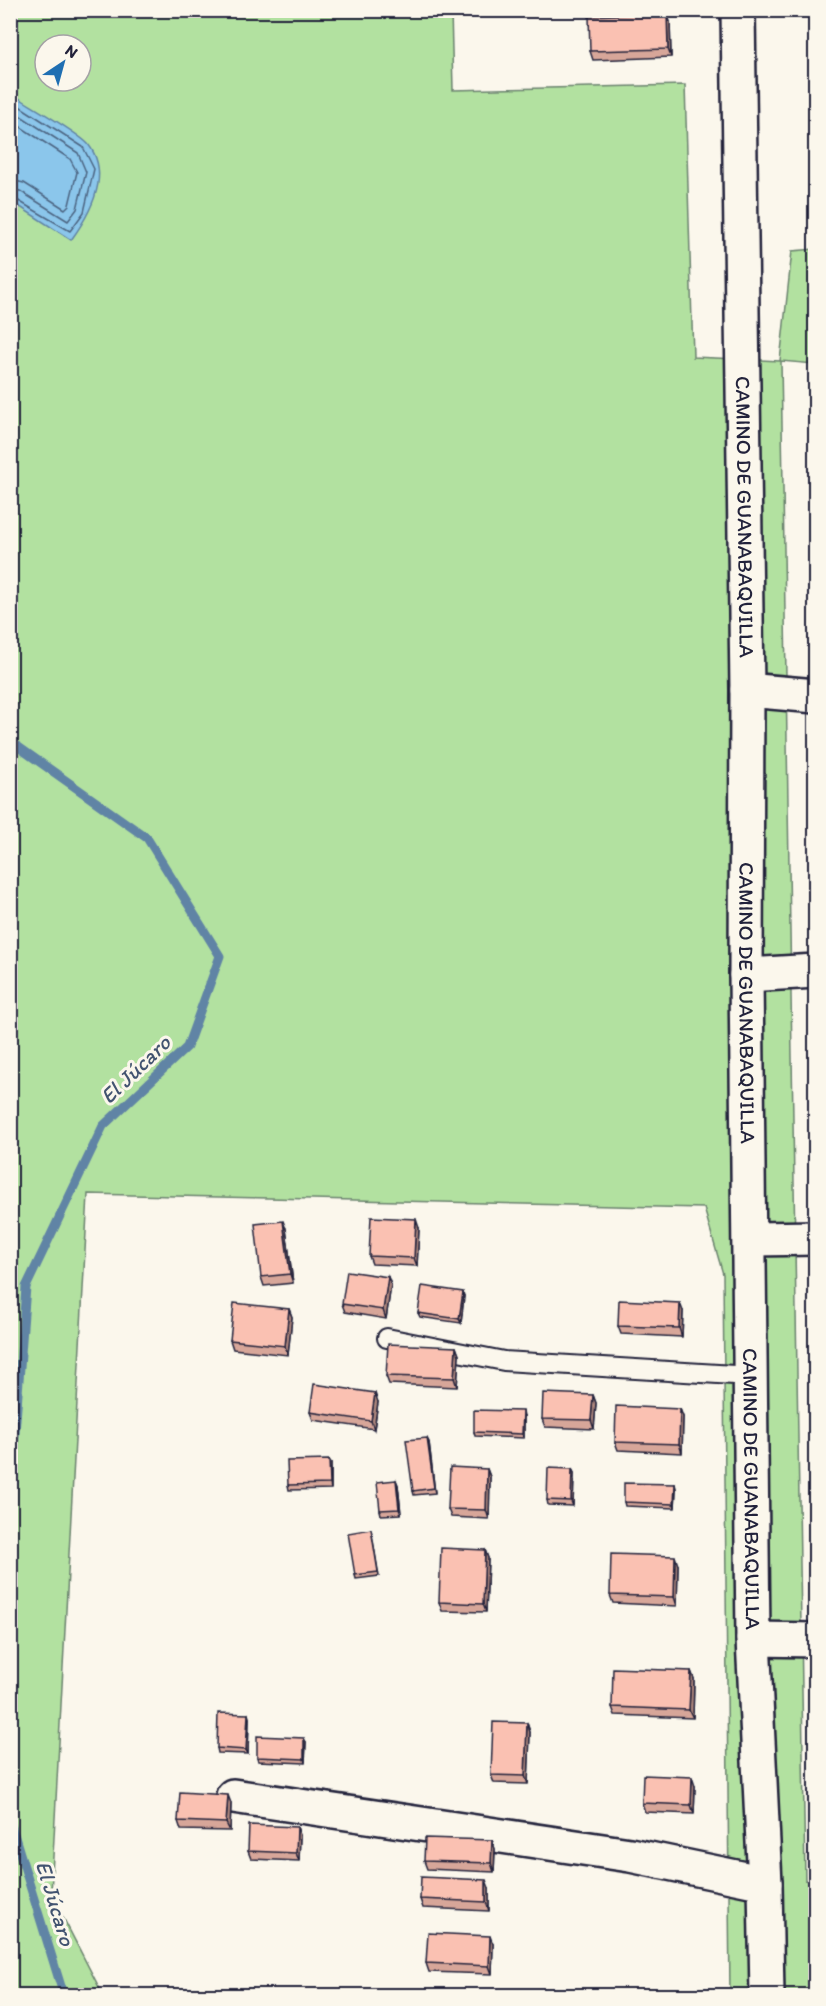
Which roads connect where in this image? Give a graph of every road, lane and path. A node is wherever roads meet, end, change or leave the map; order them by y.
1 (738, 10) edge
2 (747, 690) junction
3 (816, 696) edge
4 (816, 971) edge
5 (746, 975) junction
6 (816, 1238) edge
7 (750, 1239) junction
8 (387, 1338) dead end
9 (751, 1376) junction
10 (753, 1639) junction
11 (816, 1641) edge
12 (233, 1796) dead end
13 (765, 1883) junction
14 (767, 1995) edge

1 - 2 street, CAMINO DE GUANABAQUILLA
2 - 3 street
2 - 5 street, CAMINO DE GUANABAQUILLA
4 - 5 street
5 - 7 street, CAMINO DE GUANABAQUILLA
6 - 7 street
7 - 9 street, CAMINO DE GUANABAQUILLA
8 - 9 lane
9 - 10 street, CAMINO DE GUANABAQUILLA
10 - 11 street
10 - 13 street, CAMINO DE GUANABAQUILLA
12 - 13 street
13 - 14 street, CAMINO DE GUANABAQUILLA

